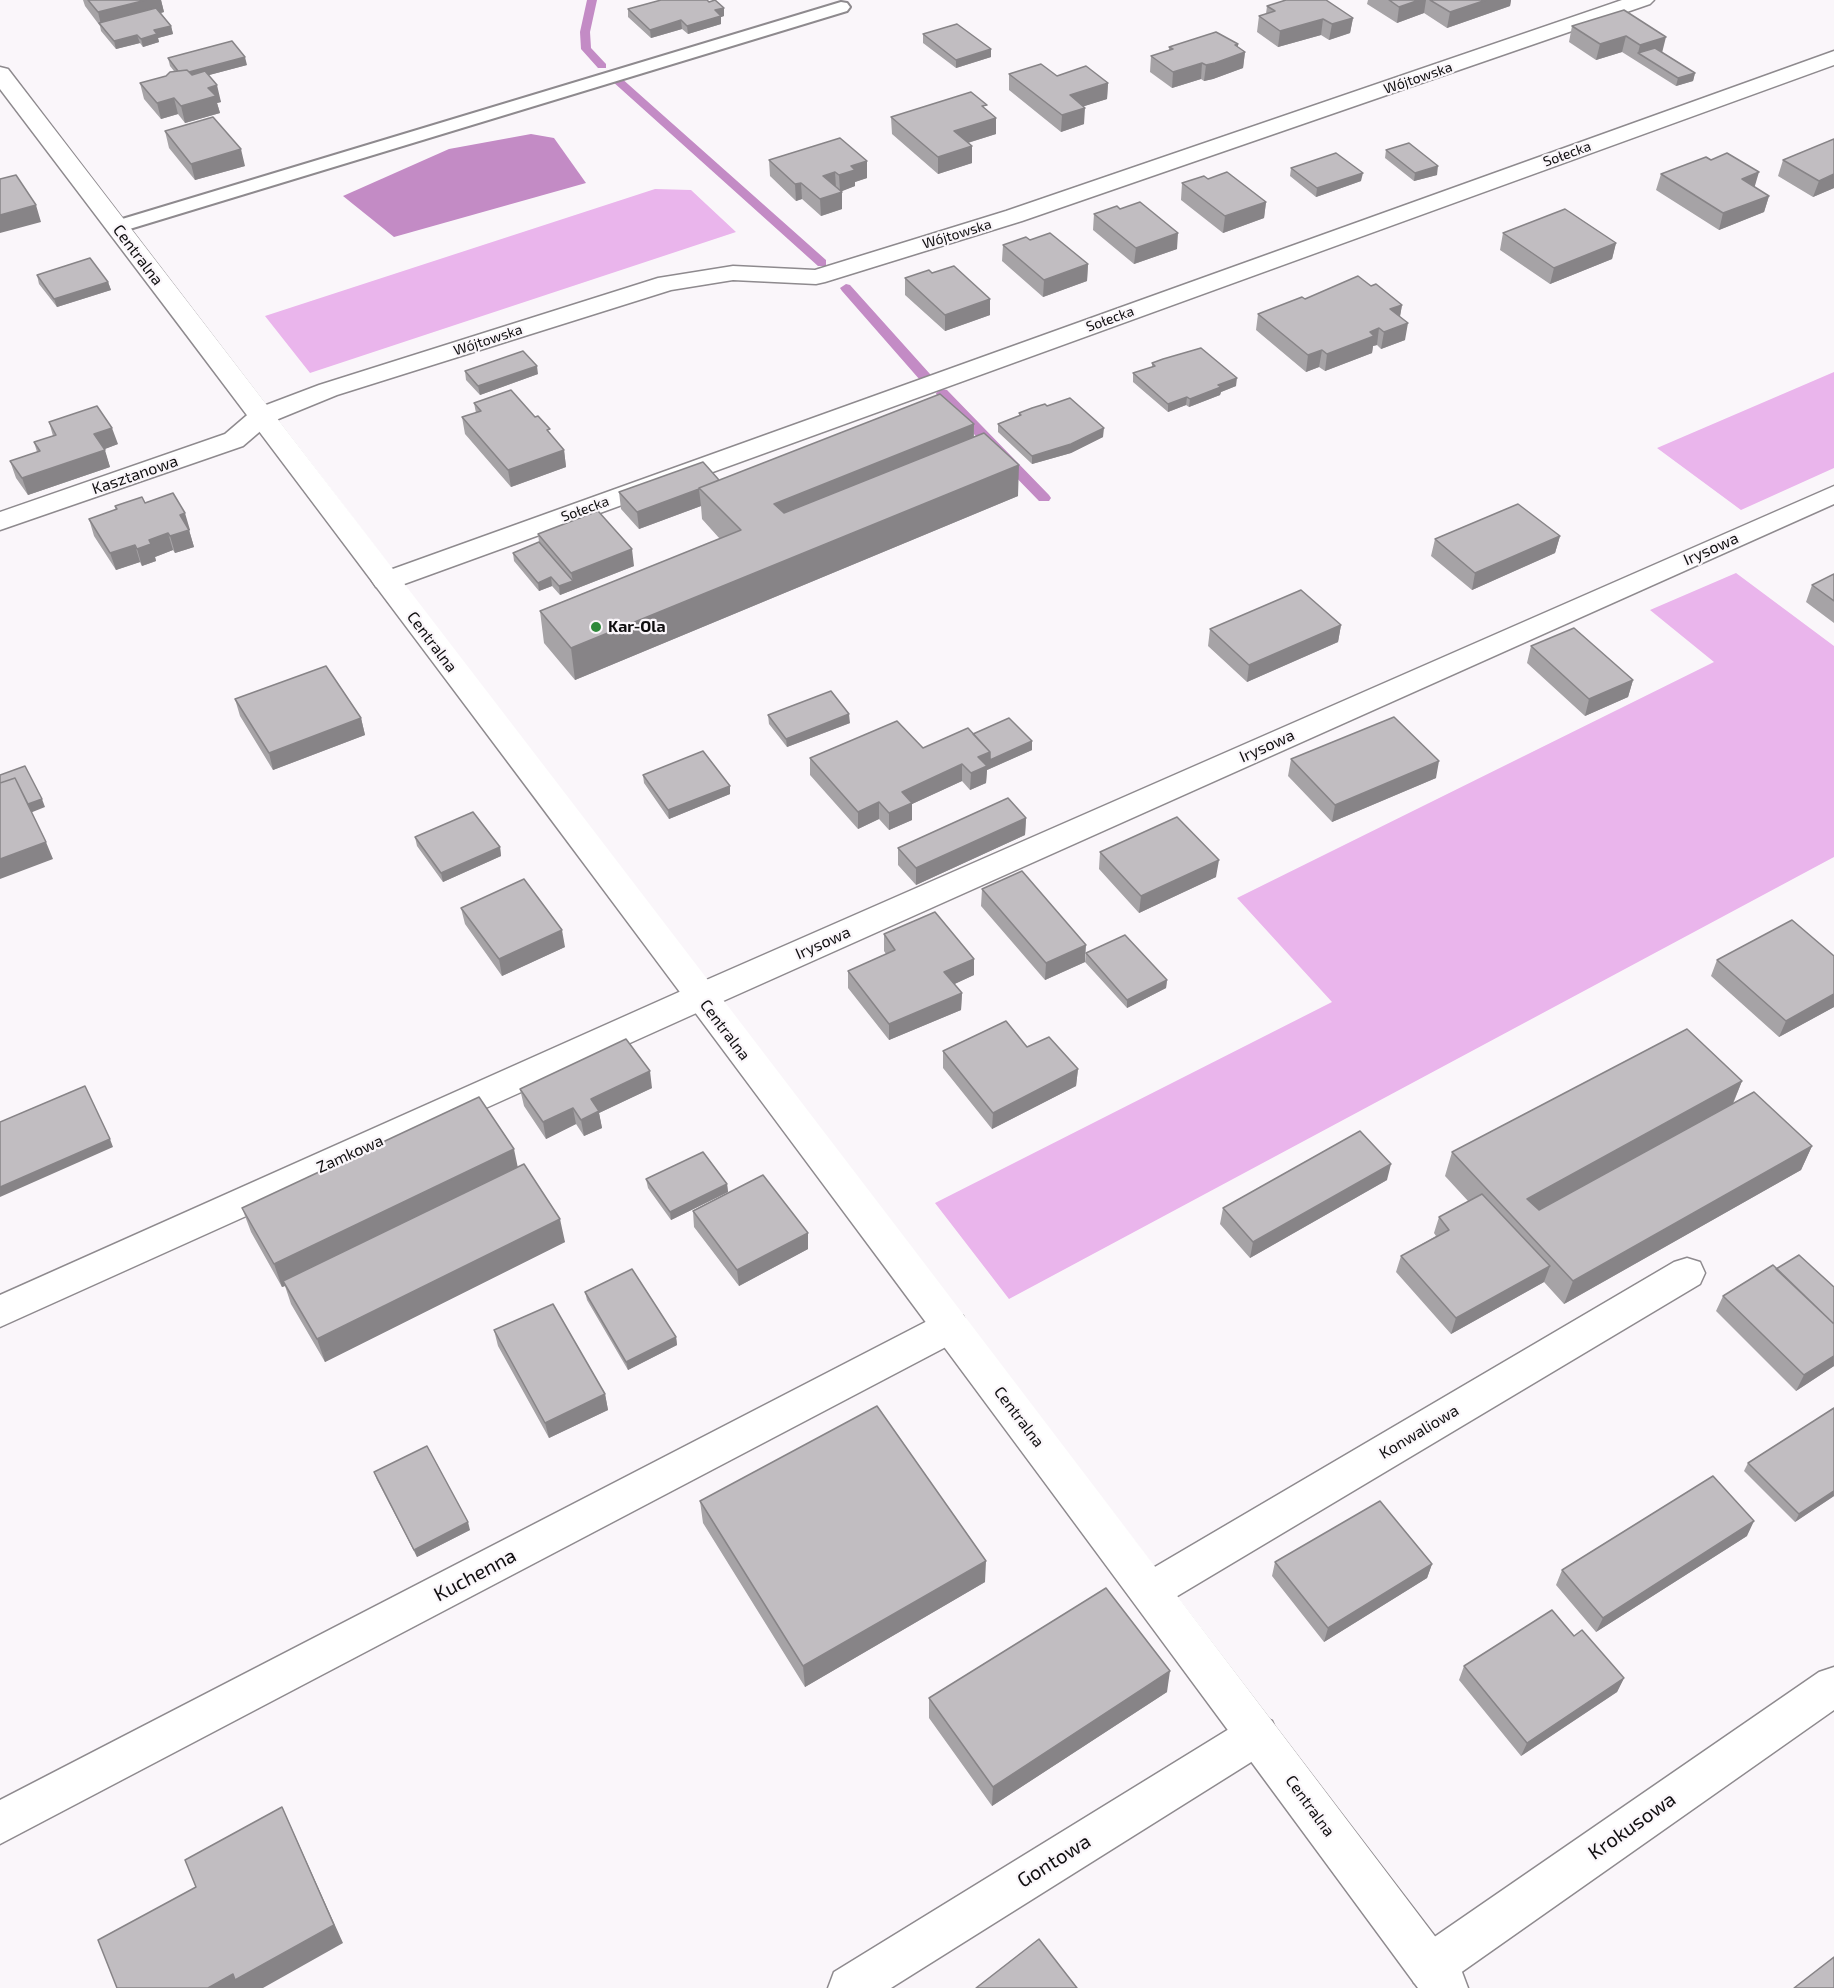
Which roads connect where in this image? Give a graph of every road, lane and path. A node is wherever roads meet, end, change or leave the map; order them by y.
1 (1643, 0) edge
2 (841, 7) dead end
3 (1834, 58) edge
4 (0, 74) edge
5 (116, 227) junction
6 (262, 416) junction
7 (1834, 494) edge
8 (0, 521) edge
9 (386, 581) junction
10 (700, 997) junction
11 (1687, 1273) dead end
12 (0, 1312) edge
13 (950, 1327) junction
14 (1150, 1591) junction
15 (1834, 1686) edge
16 (1257, 1735) junction
17 (0, 1823) edge
18 (1438, 1977) edge
19 (850, 1988) edge

1 - 6 street, Wójtowska
2 - 5 lane
3 - 9 street, Sołecka
4 - 5 street, Centralna
5 - 6 street, Centralna
6 - 8 street, Kasztanowa
6 - 9 street, Centralna
7 - 10 street, Irysowa
9 - 10 street, Centralna
10 - 12 street, Zamkowa
10 - 13 street, Centralna
11 - 14 street, Konwaliowa
13 - 14 street, Centralna
13 - 17 street, Kuchenna
14 - 16 street, Centralna
15 - 18 street, Krokusowa
16 - 18 street, Centralna
16 - 19 street, Gontowa

